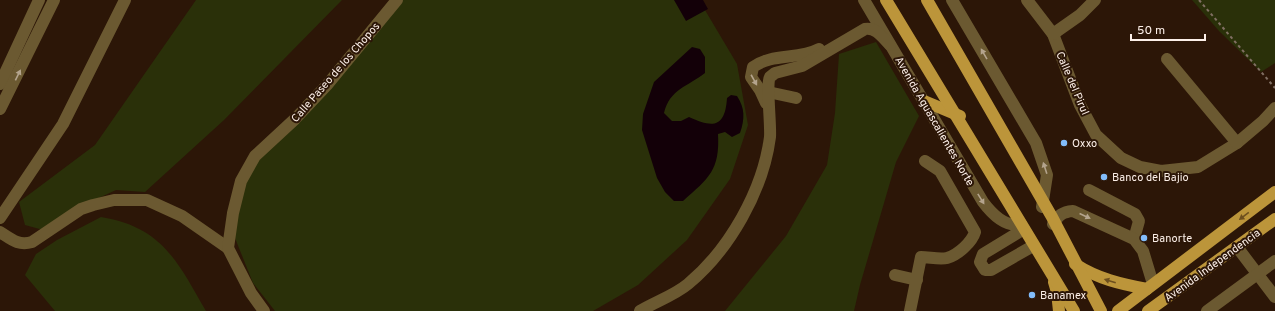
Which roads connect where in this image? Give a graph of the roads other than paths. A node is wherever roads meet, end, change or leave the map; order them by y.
1 (39, 0) edge
2 (54, 0) edge
3 (126, 0) edge
4 (396, 0) edge
5 (860, 0) edge
6 (864, 0) edge
7 (886, 0) edge
8 (891, 0) edge
9 (921, 0) edge
10 (927, 0) edge
11 (952, 0) edge
12 (1027, 0) edge
13 (1095, 0) edge
14 (1053, 34) junction
15 (890, 45) junction
16 (1166, 59) dead end
17 (0, 84) edge
18 (768, 92) junction
19 (796, 98) dead end
20 (924, 101) junction
21 (1275, 108) edge
22 (0, 109) edge
23 (770, 113) junction
24 (960, 116) junction
25 (1237, 143) junction
26 (925, 161) dead end
27 (1088, 190) dead end
28 (1275, 192) edge
29 (1042, 207) junction
30 (0, 218) edge
31 (1275, 219) edge
32 (1053, 224) junction
33 (1022, 226) junction
34 (0, 232) edge
35 (1134, 239) junction
36 (1033, 246) junction
37 (1237, 246) junction
38 (228, 248) junction
39 (1275, 261) edge
40 (1075, 264) junction
41 (1258, 273) junction
42 (895, 275) dead end
43 (1053, 279) junction
44 (917, 280) junction
45 (1150, 286) junction
46 (1174, 292) junction
47 (1275, 297) edge
48 (264, 311) edge
49 (640, 311) edge
50 (910, 311) edge
51 (1059, 311) edge
52 (1066, 311) edge
53 (1073, 311) edge
54 (1101, 311) edge
55 (1105, 311) edge
56 (1118, 311) edge
57 (1148, 311) edge
58 (1163, 311) edge
59 (1206, 311) edge

1 - 17 street
22 -> 2 street
3 - 30 street
4 - 38 street, Calle Paseo de los Chopos
5 -> 23 street
6 - 15 street, Avenida Aguascalientes Norte
7 - 43 main road, bridge
8 - 24 main road, Avenida Aguascalientes Norte
9 - 29 main road
10 - 54 main road, bridge
29 -> 11 street
12 - 14 street, Calle del Pirul
13 - 14 street
14 - 25 street, Calle del Pirul
15 - 18 street
15 - 20 street, Avenida Aguascalientes Norte
16 - 25 street
18 - 19 street
18 - 23 street
20 - 24 main road
20 -> 33 street, Avenida Aguascalientes Norte
21 - 25 street, Calle del Pirul
23 - 49 street
24 - 33 main road, Avenida Aguascalientes Norte
26 - 44 street
27 - 35 street
28 -> 45 main road, Avenida Independencia
29 - 32 main road
31 - 37 main road, Avenida Independencia
32 -> 35 street
32 - 40 main road
33 - 36 main road, Avenida Aguascalientes Norte
33 - 36 street
34 - 38 street
35 - 45 street
36 - 43 main road, Avenida Aguascalientes Norte
37 - 41 street
37 - 46 main road, Avenida Independencia
38 - 48 street
39 - 41 street
45 -> 40 main road
40 - 55 main road
41 - 47 street
41 - 59 street
42 - 44 street
43 - 51 main road
43 - 52 main road
43 - 53 main road, bridge
44 - 50 street
45 - 56 main road, Avenida Independencia
46 - 57 main road, Avenida Independencia
46 - 58 main road

